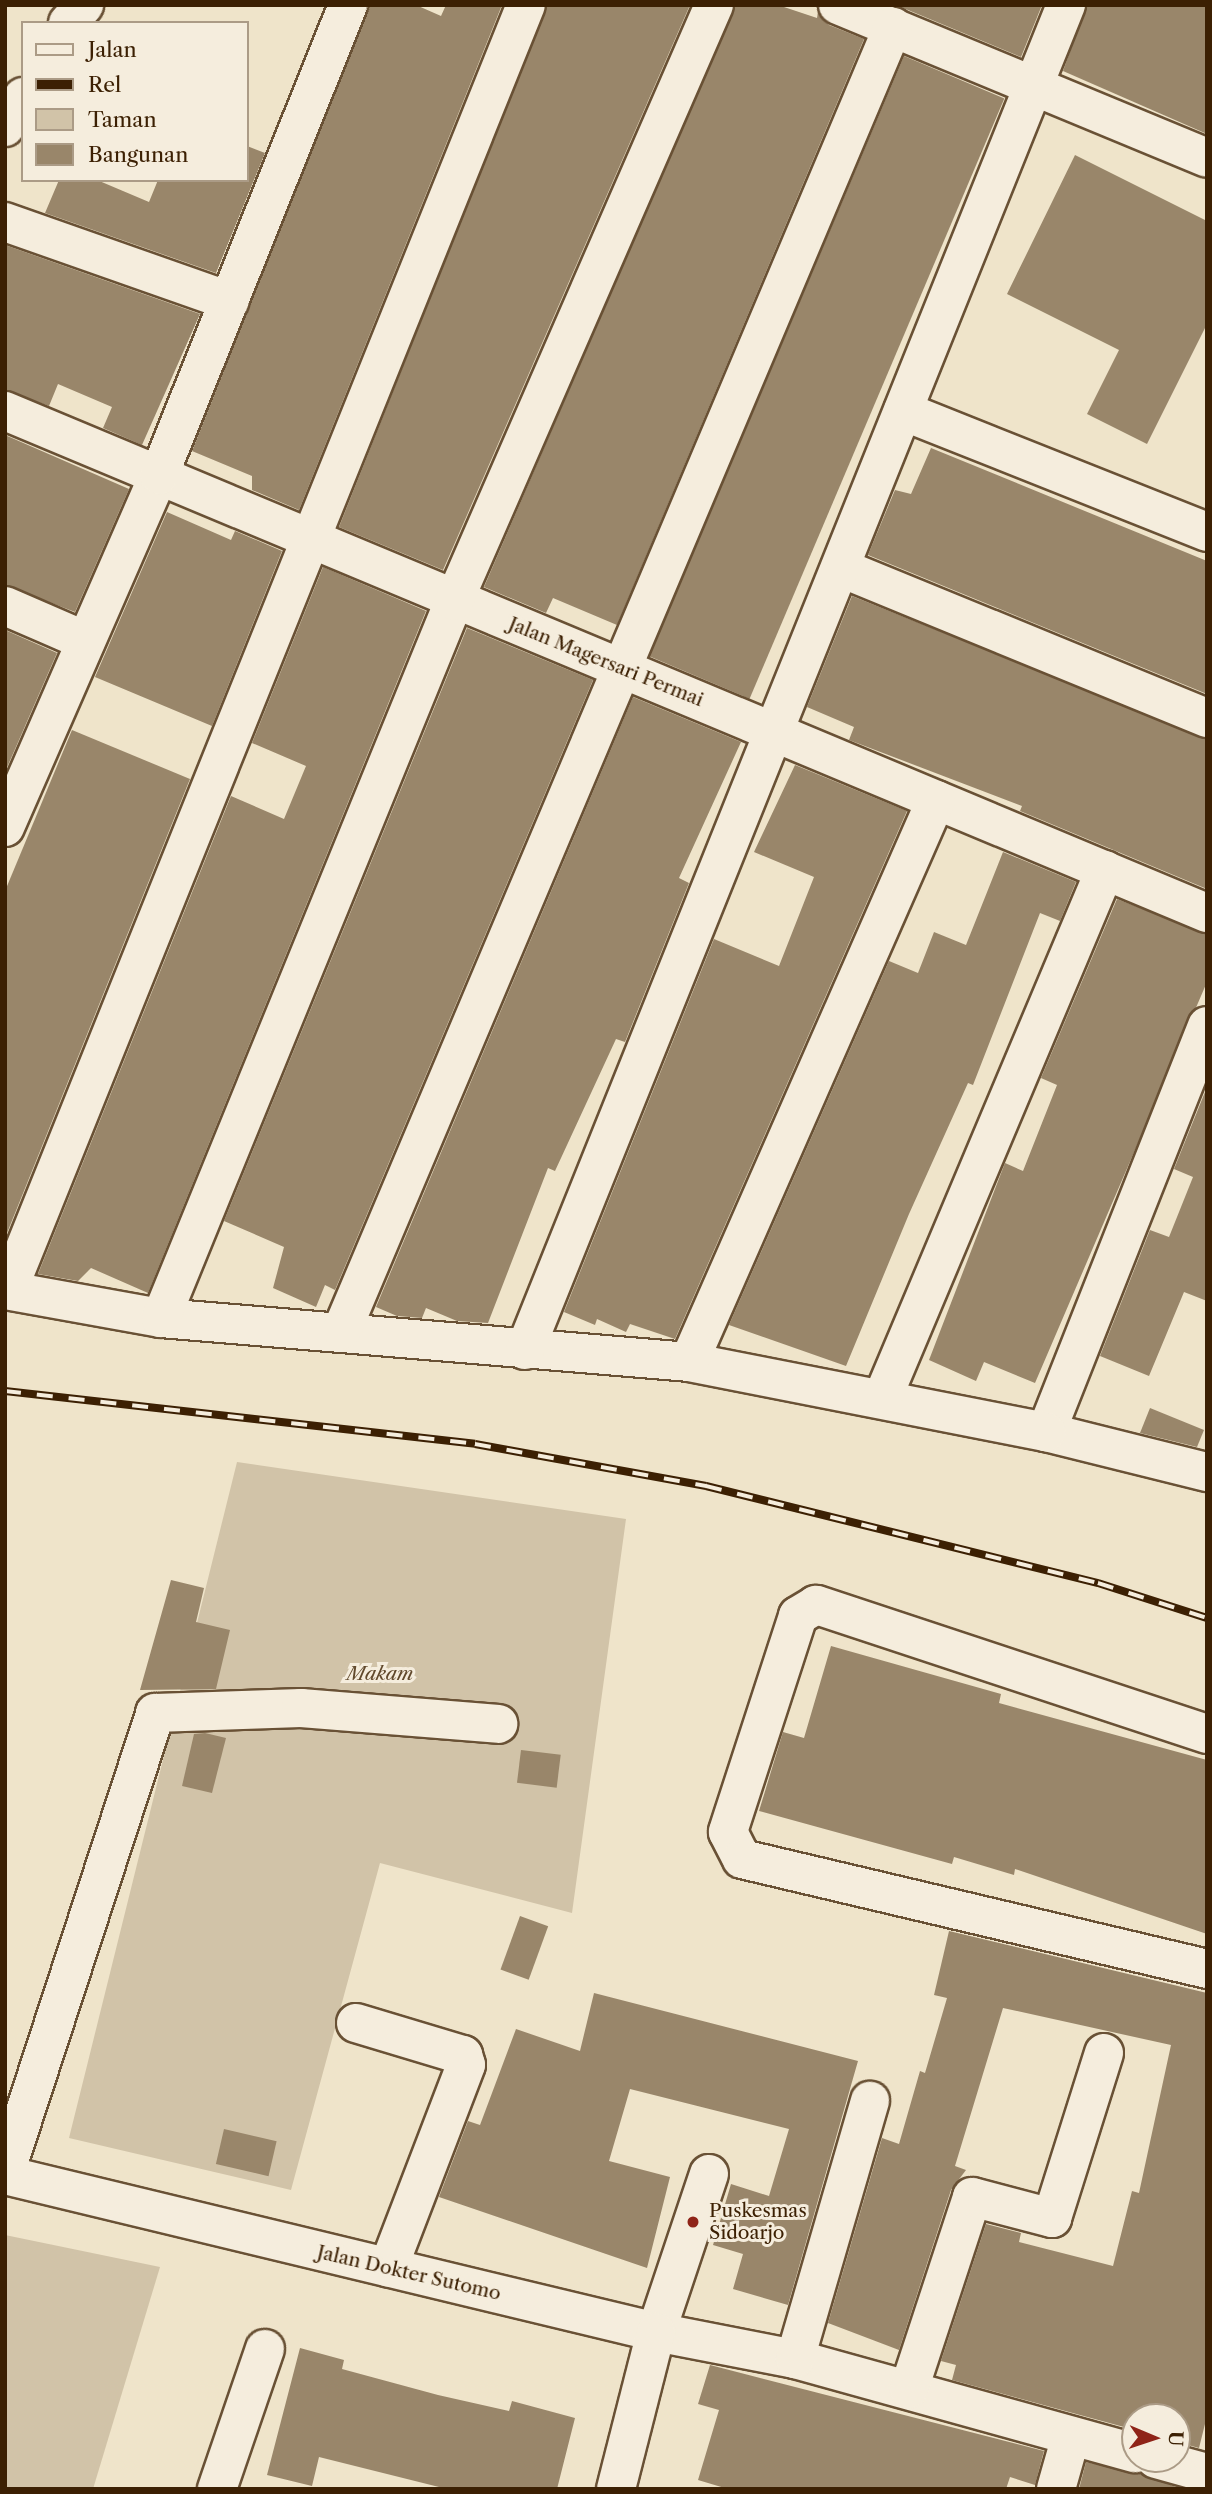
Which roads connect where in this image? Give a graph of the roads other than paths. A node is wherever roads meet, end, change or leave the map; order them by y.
1 (84, 5) edge
2 (348, 5) edge
3 (526, 5) edge
4 (714, 5) edge
5 (838, 5) edge
6 (1066, 5) edge
7 (70, 21) edge
8 (892, 27) junction
9 (1030, 86) junction
10 (21, 100) edge
11 (5, 127) edge
12 (1207, 158) edge
13 (5, 222) edge
14 (229, 301) junction
15 (5, 411) edge
16 (903, 411) junction
17 (159, 475) junction
18 (1207, 532) edge
19 (310, 540) junction
20 (841, 568) junction
21 (454, 601) junction
22 (5, 606) edge
23 (86, 642) junction
24 (618, 668) junction
25 (1207, 718) edge
26 (773, 734) junction
27 (15, 778) edge
28 (936, 800) junction
29 (5, 827) edge
30 (1105, 870) junction
31 (1207, 913) edge
32 (1207, 1026) edge
33 (7, 1290) edge
34 (161, 1318) junction
35 (342, 1331) junction
36 (525, 1350) junction
37 (689, 1362) junction
38 (882, 1399) junction
39 (1046, 1432) junction
40 (1207, 1472) edge
41 (498, 1724) dead end
42 (1207, 1734) edge
43 (1207, 1969) edge
44 (356, 2023) dead end
45 (1104, 2053) dead end
46 (870, 2101) dead end
47 (5, 2174) edge
48 (709, 2174) dead end
49 (388, 2268) junction
50 (656, 2332) junction
51 (265, 2349) dead end
52 (794, 2359) junction
53 (909, 2389) junction
54 (1071, 2436) junction
55 (1121, 2449) edge
56 (217, 2489) edge
57 (616, 2489) edge
58 (1056, 2489) edge

1 - 7 street
2 - 14 street
3 - 19 street
4 - 21 street
5 - 8 street
6 - 9 street
8 - 9 street
8 - 24 street
9 - 12 street
9 - 16 street
10 - 11 street
13 - 14 street
14 - 17 street
15 - 17 street, Jalan Magersari Permai
16 - 18 street
16 - 20 street
17 - 19 street, Jalan Magersari Permai
17 - 23 street
19 - 21 street, Jalan Magersari Permai
19 - 33 street
20 - 25 street
20 - 26 street
21 - 24 street, Jalan Magersari Permai
21 - 34 street
22 - 23 street
23 - 27 street
24 - 26 street, Jalan Magersari Permai
24 - 35 street
26 - 28 street, Jalan Magersari Permai
26 - 36 street
27 - 29 street
28 - 30 street, Jalan Magersari Permai
28 - 37 street
30 - 31 street, Jalan Magersari Permai
30 - 38 street
32 - 39 street
33 - 34 street
34 - 35 street
35 - 36 street
36 - 37 street
37 - 38 street
38 - 39 street
39 - 40 street
41 - 47 street
42 - 43 street
44 - 49 street
45 - 53 street
46 - 52 street
47 - 49 street, Jalan Dokter Sutomo
48 - 50 street
49 - 50 street, Jalan Dokter Sutomo
50 - 52 street, Jalan Dokter Sutomo
50 - 57 street
51 - 56 street
52 - 53 street, Jalan Dokter Sutomo
53 - 54 street, Jalan Dokter Sutomo
54 - 55 street, Jalan Dokter Sutomo
54 - 58 street

